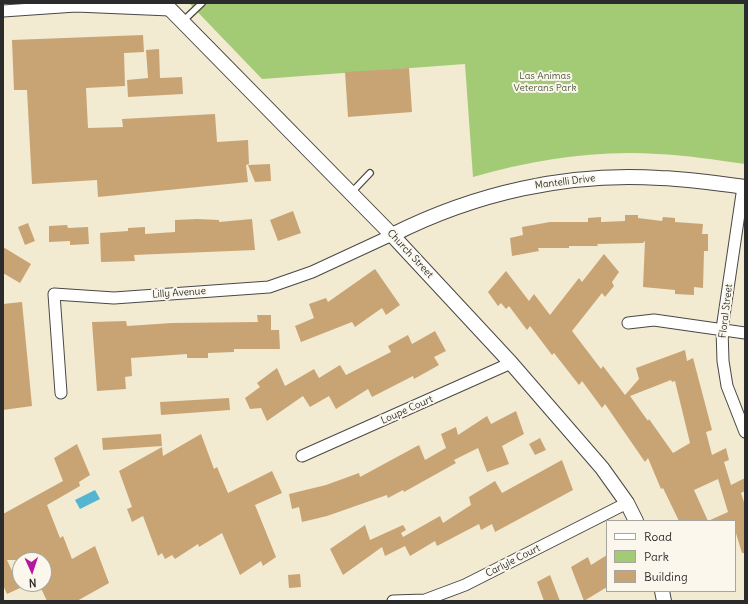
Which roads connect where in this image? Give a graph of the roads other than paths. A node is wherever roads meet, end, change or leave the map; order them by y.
1 (202, 3) edge
2 (78, 4) edge
3 (167, 6) edge
4 (3, 11) edge
5 (182, 22) junction
6 (370, 173) dead end
7 (744, 187) edge
8 (351, 194) junction
9 (392, 234) junction
10 (628, 323) dead end
11 (722, 329) junction
12 (745, 333) edge
13 (511, 363) junction
14 (61, 393) dead end
15 (745, 432) edge
16 (302, 456) dead end
17 (627, 503) junction
18 (636, 520) edge
19 (393, 601) edge

1 - 5 lane
2 - 3 street
2 - 4 street
3 - 5 street, Church Street
5 - 8 street, Church Street
6 - 8 lane
7 - 9 street, Mantelli Drive
7 - 11 street, Floral Street
8 - 9 street, Church Street
9 - 13 street, Church Street
9 - 14 street, Lilly Avenue
10 - 11 street
11 - 12 street
11 - 15 street, Floral Street
13 - 16 street, Loupe Court
13 - 17 street, Church Street
17 - 18 street, Church Street
17 - 19 street, Carlyle Court

